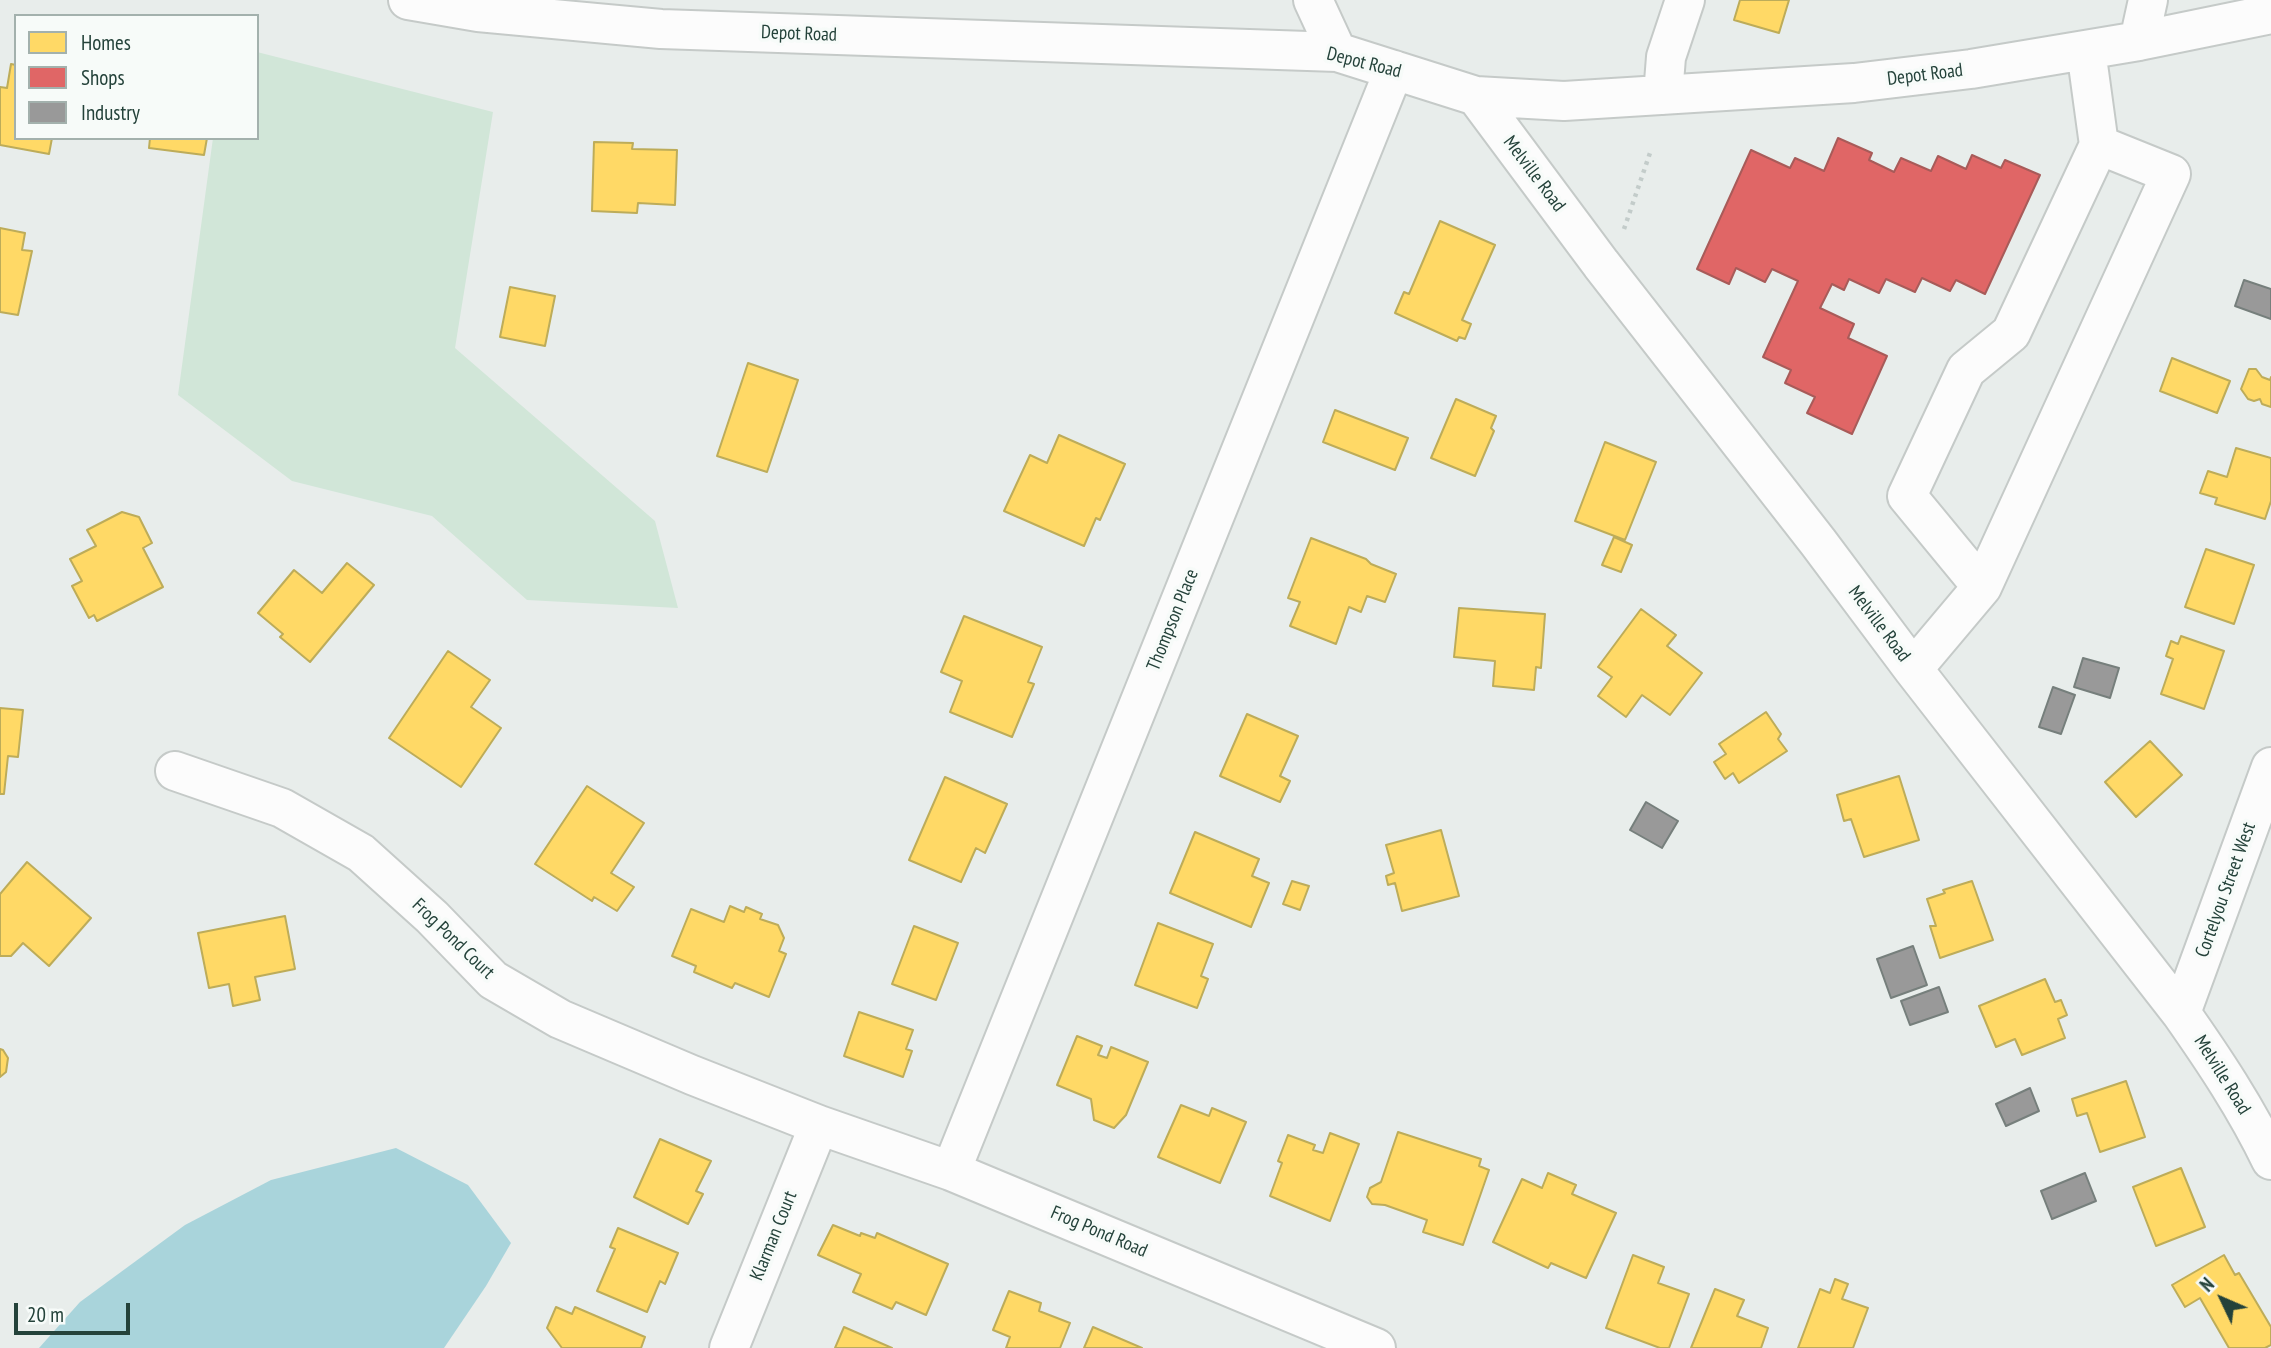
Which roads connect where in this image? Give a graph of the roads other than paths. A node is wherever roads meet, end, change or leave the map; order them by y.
1 (408, 0) edge
2 (1313, 0) edge
3 (1685, 0) edge
4 (2148, 0) edge
5 (2271, 14) edge
6 (2140, 41) junction
7 (2086, 50) junction
8 (1337, 52) junction
9 (1394, 70) junction
10 (1663, 94) junction
11 (1476, 96) junction
12 (2099, 145) junction
13 (1982, 587) junction
14 (1913, 669) junction
15 (2271, 766) edge
16 (175, 771) dead end
17 (2181, 1013) junction
18 (819, 1125) junction
19 (2271, 1160) edge
20 (951, 1171) junction
21 (729, 1348) edge
22 (1376, 1348) edge

1 - 8 street, Depot Road
2 - 8 street
3 - 10 street
4 - 6 street
5 - 6 street, Depot Road
6 - 7 street, Depot Road
7 - 10 street, Depot Road
7 - 12 street
8 - 9 street, Depot Road
9 - 11 street, Depot Road
9 - 20 street, Thompson Place
10 - 11 street, Depot Road
11 - 14 street, Melville Road
12 - 13 street
12 - 13 street
13 - 14 street
14 - 17 street, Melville Road
15 - 17 street, Cortelyou Street West
16 - 18 street, Frog Pond Court
17 - 19 street, Melville Road
18 - 20 street, Frog Pond Road
18 - 21 street, Klarman Court
20 - 22 street, Frog Pond Road

